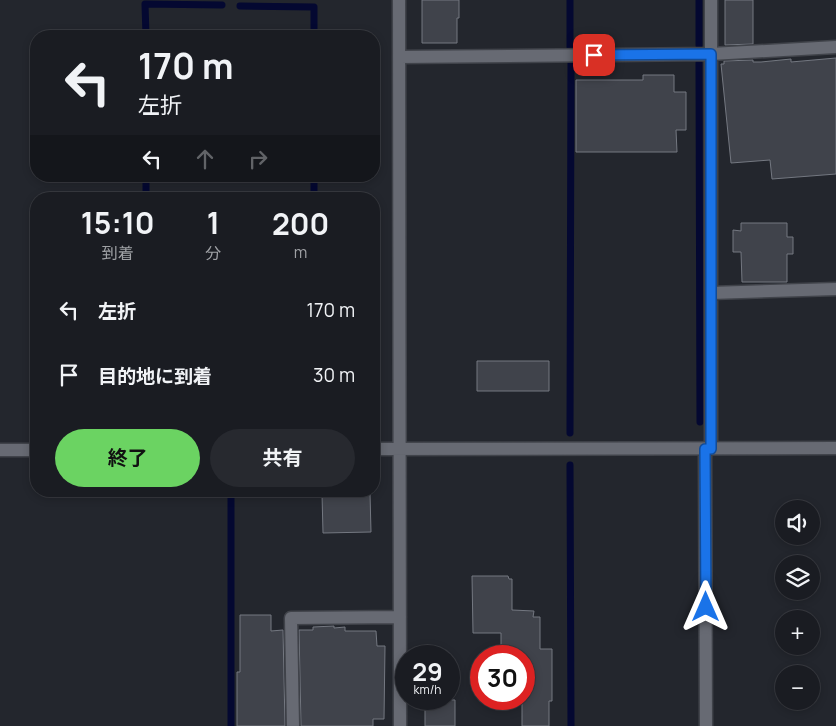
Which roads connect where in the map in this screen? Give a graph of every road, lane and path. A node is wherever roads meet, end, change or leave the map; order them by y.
1 (399, 0) edge
2 (711, 0) edge
3 (836, 47) edge
4 (711, 54) junction
5 (399, 57) junction
6 (836, 289) edge
7 (711, 293) junction
8 (836, 448) edge
9 (380, 449) edge
10 (400, 449) junction
11 (708, 449) junction
12 (0, 450) edge
13 (30, 450) edge
14 (400, 617) junction
15 (293, 726) edge
16 (400, 726) edge
17 (706, 726) edge

1 - 5 street
2 - 4 street
3 - 4 street
4 - 5 street
4 - 7 street
5 - 10 street
6 - 7 street
7 - 11 street
8 - 11 street
9 - 10 street
10 - 11 street
10 - 14 street
11 - 17 street
12 - 13 street
14 - 15 street
14 - 16 street

